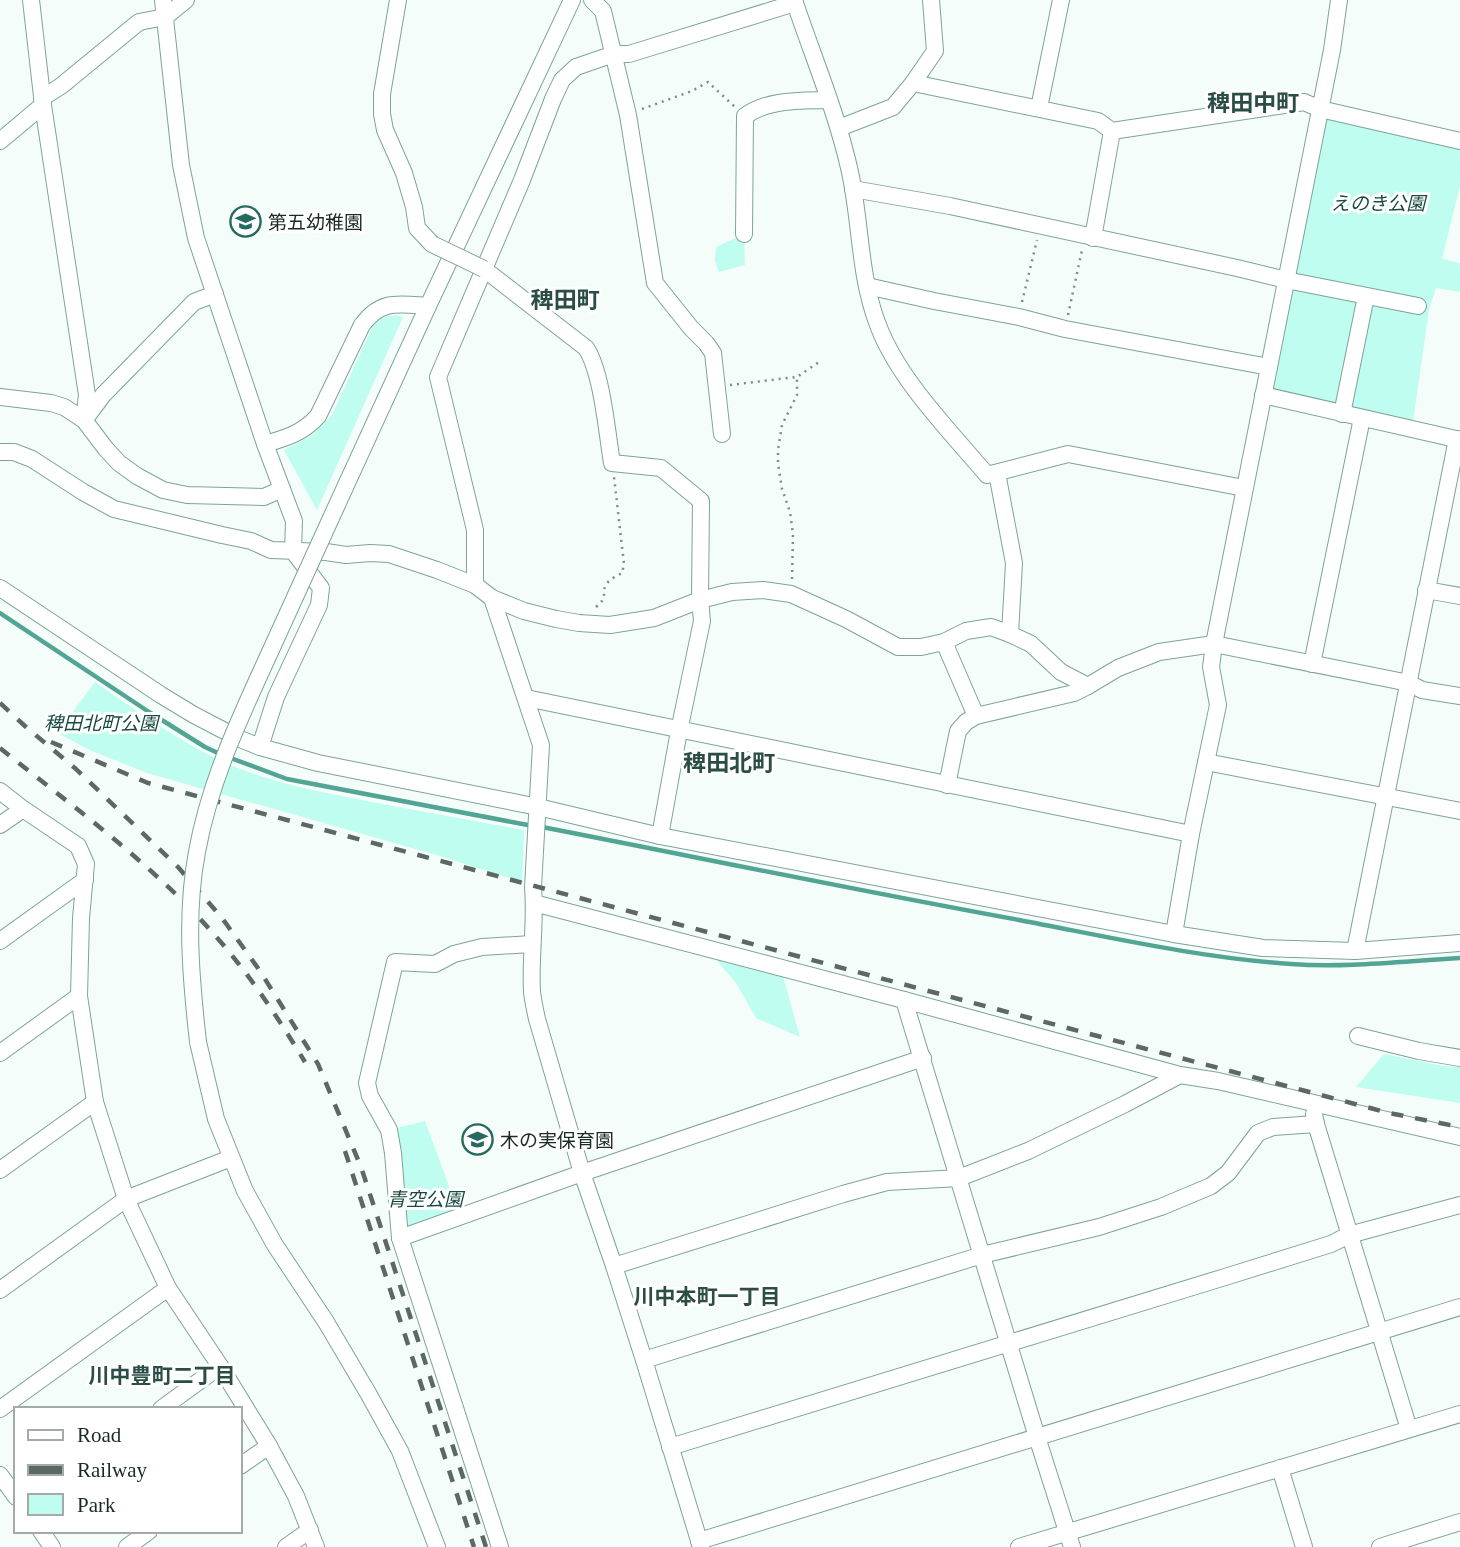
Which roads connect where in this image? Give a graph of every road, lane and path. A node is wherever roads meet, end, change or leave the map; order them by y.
1 (31, 0) edge
2 (163, 0) edge
3 (186, 0) edge
4 (398, 0) edge
5 (572, 0) edge
6 (592, 0) edge
7 (932, 0) edge
8 (1061, 0) edge
9 (1339, 0) edge
10 (794, 1) edge
11 (165, 17) junction
12 (614, 54) junction
13 (912, 83) junction
14 (829, 100) junction
15 (43, 102) junction
16 (1039, 108) junction
17 (1320, 108) junction
18 (628, 115) junction
19 (745, 116) junction
20 (839, 128) junction
21 (1112, 131) junction
22 (0, 141) edge
23 (1460, 141) edge
24 (853, 189) junction
25 (1040, 227) junction
26 (744, 234) dead end
27 (1093, 238) junction
28 (484, 269) junction
29 (1286, 280) junction
30 (867, 286) junction
31 (215, 294) junction
32 (1366, 296) junction
33 (428, 306) junction
34 (1418, 306) dead end
35 (1019, 317) junction
36 (1065, 329) junction
37 (819, 362) dead end
38 (1269, 367) junction
39 (797, 377) junction
40 (716, 387) junction
41 (1263, 395) junction
42 (0, 397) edge
43 (1342, 414) junction
44 (1362, 418) junction
45 (84, 420) junction
46 (722, 434) dead end
47 (1458, 440) edge
48 (265, 444) junction
49 (0, 452) edge
50 (612, 463) junction
51 (998, 473) junction
52 (1244, 488) junction
53 (282, 489) junction
54 (293, 551) junction
55 (475, 585) junction
56 (0, 588) edge
57 (1426, 590) junction
58 (791, 594) junction
59 (1460, 596) edge
60 (492, 598) junction
61 (700, 600) junction
62 (579, 623) junction
63 (1010, 634) junction
64 (944, 642) junction
65 (1214, 644) junction
66 (1312, 664) junction
67 (1409, 683) junction
68 (1088, 686) junction
69 (1460, 696) edge
70 (526, 698) junction
71 (976, 716) junction
72 (679, 731) junction
73 (260, 747) junction
74 (1206, 762) junction
75 (947, 785) junction
76 (0, 791) edge
77 (1387, 798) junction
78 (23, 809) junction
79 (1460, 811) edge
80 (538, 812) junction
81 (0, 825) edge
82 (1191, 834) junction
83 (660, 836) junction
84 (85, 880) junction
85 (534, 903) junction
86 (1174, 934) junction
87 (0, 941) edge
88 (1460, 943) edge
89 (532, 944) junction
90 (1355, 951) junction
91 (79, 996) junction
92 (904, 1000) junction
93 (1358, 1036) dead end
94 (0, 1053) edge
95 (923, 1059) junction
96 (1460, 1059) edge
97 (1180, 1075) junction
98 (95, 1102) junction
99 (1313, 1104) junction
100 (1316, 1124) junction
101 (1460, 1137) edge
102 (231, 1158) junction
103 (0, 1170) edge
104 (582, 1173) junction
105 (960, 1178) junction
106 (126, 1199) junction
107 (1460, 1205) edge
108 (1349, 1235) junction
109 (400, 1238) junction
110 (982, 1255) junction
111 (614, 1266) junction
112 (168, 1288) junction
113 (0, 1290) edge
114 (1460, 1307) edge
115 (1378, 1331) junction
116 (1009, 1342) junction
117 (644, 1360) junction
118 (220, 1366) junction
119 (164, 1407) edge
120 (0, 1409) edge
121 (1460, 1414) edge
122 (1409, 1429) junction
123 (1037, 1437) junction
124 (269, 1446) junction
125 (670, 1447) junction
126 (242, 1465) edge
127 (1280, 1468) junction
128 (0, 1475) edge
129 (14, 1494) edge
130 (1460, 1522) edge
131 (310, 1530) junction
132 (146, 1533) edge
133 (1070, 1539) edge
134 (700, 1544) edge
135 (127, 1547) edge
136 (286, 1547) edge
137 (316, 1547) edge
138 (437, 1547) edge
139 (500, 1547) edge
140 (1019, 1547) edge
141 (1304, 1547) edge
142 (1380, 1547) edge

1 - 15 street
2 - 11 street
3 - 11 street
4 - 28 street, bridge
5 - 33 street
6 - 12 street
7 - 13 street
8 - 16 street
9 - 17 street
10 - 12 street
10 - 14 street
11 - 15 street
11 - 31 street
12 - 18 street
12 - 28 street
13 - 16 street
13 - 20 street
14 - 19 street
14 - 20 street
15 - 22 street
15 - 45 street
16 - 21 street
17 - 21 street
17 - 23 street
17 - 29 street
18 - 19 path
18 - 40 street
19 - 26 street
20 - 24 street
21 - 27 street
24 - 25 street
24 - 30 street
25 - 27 street
25 - 35 path
27 - 29 street
27 - 36 path
28 - 50 street
28 - 55 street
29 - 32 street
29 - 38 street
30 - 35 street
30 - 51 street
31 - 45 street
31 - 48 street
32 - 34 street
32 - 43 street
33 - 48 street
33 - 102 street, bridge
35 - 36 street
36 - 38 street
37 - 39 path
38 - 41 street
39 - 40 path
39 - 58 path
40 - 46 street
41 - 43 street
41 - 52 street
42 - 45 street
43 - 44 street
44 - 47 street
44 - 66 street
45 - 53 street
47 - 57 street
48 - 53 street
49 - 54 street
50 - 61 street
50 - 62 path
51 - 52 street
51 - 63 street
52 - 65 street
53 - 54 street
54 - 55 street
54 - 73 street
55 - 60 street
56 - 73 street
57 - 59 street
57 - 67 street
58 - 61 street
58 - 64 street
60 - 62 street
60 - 70 street
61 - 62 street
61 - 72 street
63 - 64 street
63 - 68 street
64 - 71 street
65 - 66 street
65 - 68 street
65 - 74 street
66 - 67 street
67 - 69 street
67 - 77 street
68 - 71 street
70 - 72 street
70 - 80 street
71 - 75 street
72 - 75 street
72 - 83 street
73 - 80 street
74 - 77 street
74 - 82 street
75 - 82 street
76 - 78 street
77 - 79 street
77 - 90 street
78 - 81 street
78 - 84 street
80 - 83 street
80 - 85 street
82 - 86 street
83 - 86 street
84 - 87 street
84 - 91 street
85 - 89 street
85 - 92 street
86 - 90 street
88 - 90 street
89 - 104 street
89 - 109 street
91 - 94 street
91 - 98 street
92 - 95 street
92 - 97 street
93 - 96 street
95 - 104 street
95 - 105 street
97 - 99 street
97 - 105 street
98 - 103 street
98 - 106 street
99 - 100 street
99 - 101 street
100 - 108 street
100 - 110 street
102 - 106 street
102 - 138 street
104 - 109 street
104 - 111 street
105 - 110 street
105 - 111 street
106 - 112 street
106 - 113 street
107 - 108 street
108 - 115 street
108 - 116 street
109 - 139 street
110 - 116 street
110 - 117 street
111 - 117 street
112 - 118 street
112 - 120 street
114 - 115 street
115 - 122 street
115 - 123 street
116 - 123 street
116 - 125 street
117 - 125 street
118 - 119 street
118 - 124 street
121 - 122 street
122 - 127 street
123 - 133 street
123 - 134 street
124 - 126 street
124 - 131 street
125 - 134 street
127 - 133 street
127 - 141 street
128 - 129 street
130 - 142 street
131 - 136 street
131 - 137 street
132 - 135 street
133 - 140 street

